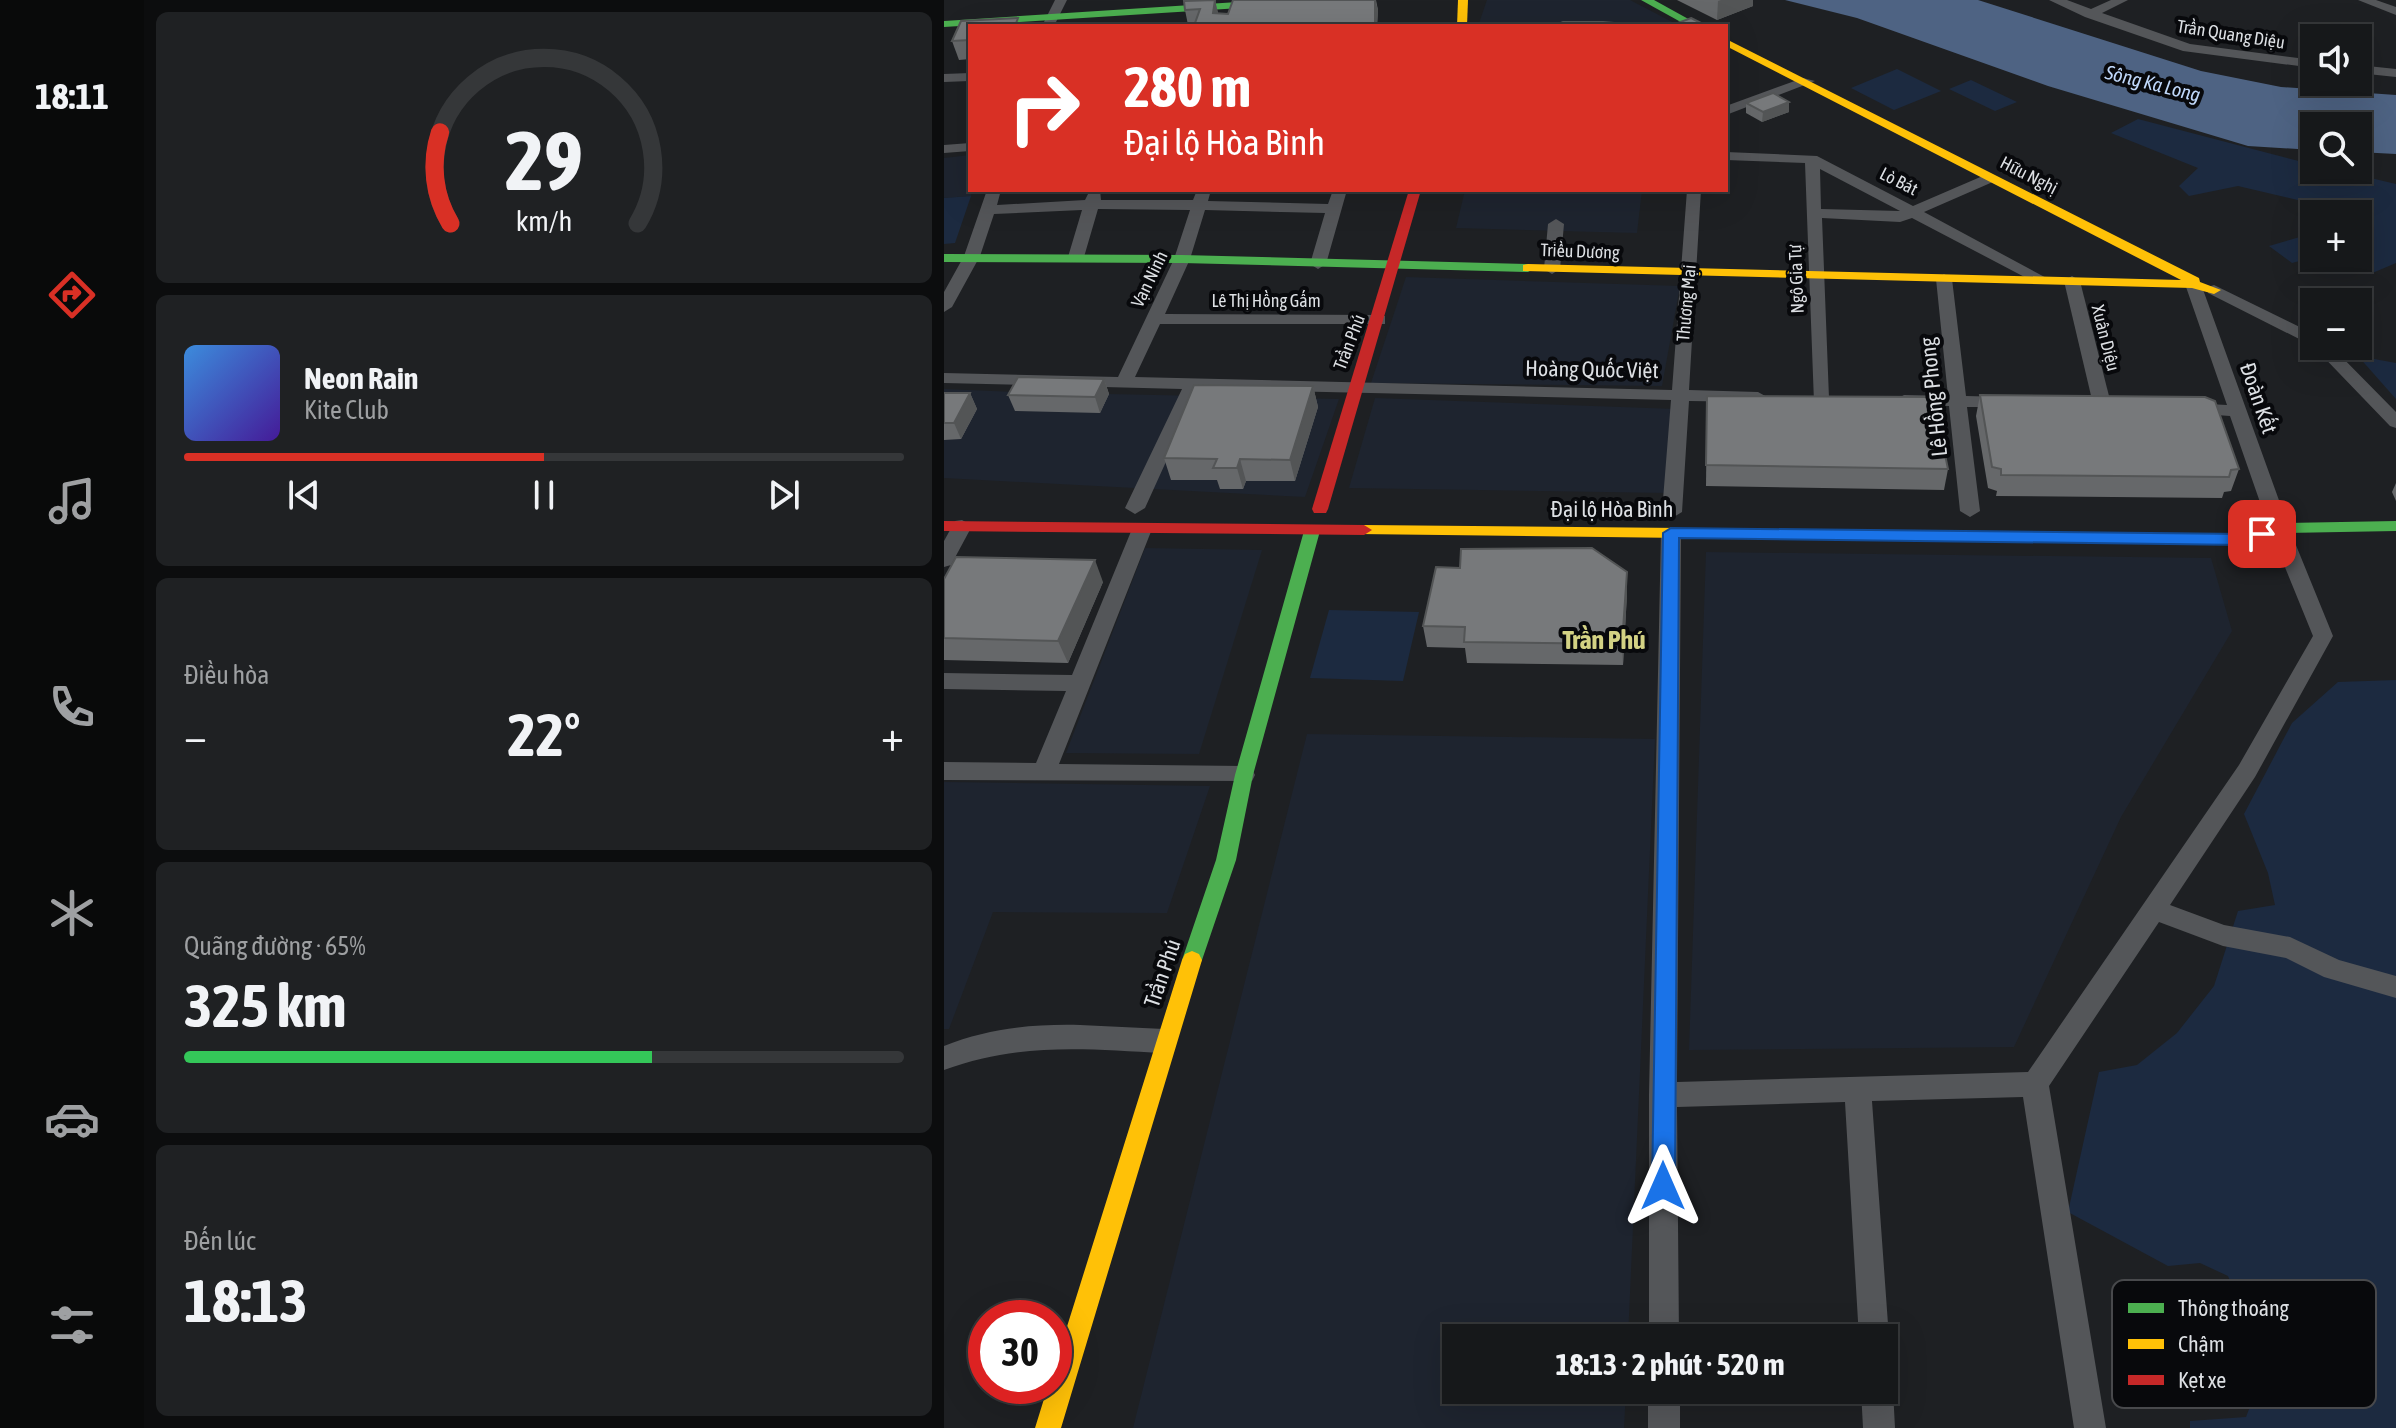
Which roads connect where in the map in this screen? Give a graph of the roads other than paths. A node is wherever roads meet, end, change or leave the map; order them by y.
1 (1061, 0) edge
2 (1317, 0) edge
3 (1646, 0) edge
4 (2055, 0) edge
5 (2122, 0) edge
6 (2364, 0) edge
7 (1459, 2) edge
8 (2396, 11) edge
9 (2089, 14) junction
10 (1050, 22) edge
11 (944, 24) edge
12 (1462, 24) edge
13 (1692, 24) edge
14 (1728, 43) edge
15 (2300, 62) edge
16 (2396, 62) edge
17 (2372, 70) edge
18 (2379, 71) junction
19 (2396, 73) edge
20 (968, 77) edge
21 (944, 78) edge
22 (1808, 81) junction
23 (1728, 110) edge
24 (968, 147) edge
25 (944, 149) edge
26 (1728, 156) edge
27 (1812, 159) junction
28 (1990, 178) junction
29 (993, 192) edge
30 (1339, 192) edge
31 (1414, 192) edge
32 (1694, 192) edge
33 (1093, 197) edge
34 (1203, 197) edge
35 (1334, 209) junction
36 (986, 210) junction
37 (1916, 211) junction
38 (1814, 213) junction
39 (1556, 224) dead end
40 (972, 256) junction
41 (1076, 257) junction
42 (944, 258) edge
43 (1182, 259) junction
44 (1318, 264) junction
45 (1396, 266) junction
46 (1552, 269) junction
47 (1690, 274) junction
48 (1816, 275) junction
49 (1944, 279) junction
50 (2044, 281) junction
51 (2072, 281) junction
52 (2193, 284) junction
53 (2214, 290) junction
54 (944, 307) edge
55 (1152, 319) junction
56 (1379, 320) junction
57 (2300, 334) edge
58 (2335, 360) edge
59 (944, 378) edge
60 (1124, 383) junction
61 (1193, 384) junction
62 (1354, 387) junction
63 (1677, 395) junction
64 (1773, 397) edge
65 (1820, 398) edge
66 (1881, 400) edge
67 (1957, 402) junction
68 (2029, 403) edge
69 (2102, 404) edge
70 (2163, 407) edge
71 (2239, 411) junction
72 (2396, 422) edge
73 (1135, 508) dead end
74 (1970, 511) dead end
75 (2027, 512) dead end
76 (1672, 517) junction
77 (2244, 519) dead end
78 (953, 526) edge
79 (2396, 526) edge
80 (2279, 528) junction
81 (1142, 529) junction
82 (1312, 531) junction
83 (2032, 537) junction
84 (944, 560) edge
85 (944, 681) edge
86 (1080, 683) junction
87 (944, 771) edge
88 (1044, 772) junction
89 (1244, 775) junction
90 (2153, 909) junction
91 (2396, 987) edge
92 (1164, 1041) junction
93 (944, 1058) edge
94 (2035, 1084) junction
95 (1858, 1090) junction
96 (1663, 1095) junction
97 (1664, 1324) edge
98 (1873, 1324) edge
99 (1664, 1404) edge
100 (1878, 1404) edge
101 (1048, 1428) edge
102 (1664, 1428) edge
103 (1879, 1428) edge
104 (2090, 1428) edge

1 - 10 street
2 - 10 main road
3 - 13 main road
4 - 9 street, Trần Quang Diệu
5 - 9 street
6 - 8 street
7 - 12 main road
9 - 15 street, Trần Quang Diệu
10 - 11 main road
14 - 22 main road, Hữu Nghị
16 - 18 street
17 - 18 street
18 - 19 street
20 - 21 street
22 - 23 street
22 - 28 main road, Hữu Nghị
24 - 25 street
26 - 27 street, Lò Bát
27 - 37 street, Lò Bát
27 - 38 street, Ngô Gia Tự
28 - 37 street
28 - 53 main road, Hữu Nghị
29 - 36 street
30 - 35 street
31 - 45 main road, Trần Phú
32 - 47 street, Thương Mại
33 - 34 street
33 - 36 street
33 - 41 street
34 - 35 street
34 - 43 street, Vạn Ninh
35 - 44 street
36 - 40 street
37 - 38 street
37 - 50 street, Lò Bát
38 - 48 street, Ngô Gia Tự
39 - 46 street
40 - 41 main road, Triều Dương
40 - 42 main road, Triều Dương
40 - 54 street
41 - 43 main road, Triều Dương
43 - 44 main road, Triều Dương
43 - 55 street, Vạn Ninh
44 - 45 main road, Triều Dương
45 - 46 main road, Triều Dương
45 - 56 main road, Trần Phú
46 - 47 main road, Triều Dương
47 - 48 main road, Triều Dương
47 - 63 street, Thương Mại
48 - 49 main road, Triều Dương
48 - 65 street, Ngô Gia Tự
49 - 50 main road, Triều Dương
49 - 67 street, Lê Hồng Phong
50 - 51 main road, Triều Dương
51 - 52 main road, Triều Dương
51 - 69 street, Xuân Diệu
52 - 53 main road, Triều Dương
52 - 71 street, Đoàn Kết
53 - 57 street, Hữu Nghị
55 - 56 street, Lê Thị Hồng Gấm
55 - 60 street, Vạn Ninh
56 - 62 main road, Trần Phú
58 - 72 street
59 - 60 street, Hoàng Quốc Việt
60 - 61 street, Hoàng Quốc Việt
61 - 62 street, Hoàng Quốc Việt
61 - 73 street
62 - 63 street, Hoàng Quốc Việt
62 - 82 main road, Trần Phú
63 - 64 street, Hoàng Quốc Việt
63 - 76 street, Thương Mại
66 - 67 street
67 - 68 street
67 - 74 street, Lê Hồng Phong
70 - 71 street
71 - 80 street, Đoàn Kết
75 - 83 main road
76 - 82 main road, Đại lộ Hòa Bình
76 - 83 main road, Đại lộ Hòa Bình
76 - 96 street, Thương Mại
77 - 80 main road, Đại lộ Hòa Bình
78 - 81 main road, Đại lộ Hòa Bình
78 - 84 street
79 - 80 main road, Đại lộ Hòa Bình
80 - 83 main road, Đại lộ Hòa Bình
80 - 90 street, Đoàn Kết
81 - 82 main road, Đại lộ Hòa Bình
81 - 86 street
82 - 89 main road, Trần Phú
85 - 86 street
86 - 88 street
87 - 88 street
88 - 89 street
89 - 92 main road, Trần Phú
90 - 91 street
90 - 94 street
92 - 93 street
92 - 101 main road, Trần Phú
94 - 95 street
94 - 104 street
95 - 96 street
95 - 98 street
96 - 97 street, Thương Mại
99 - 102 street
100 - 103 street

